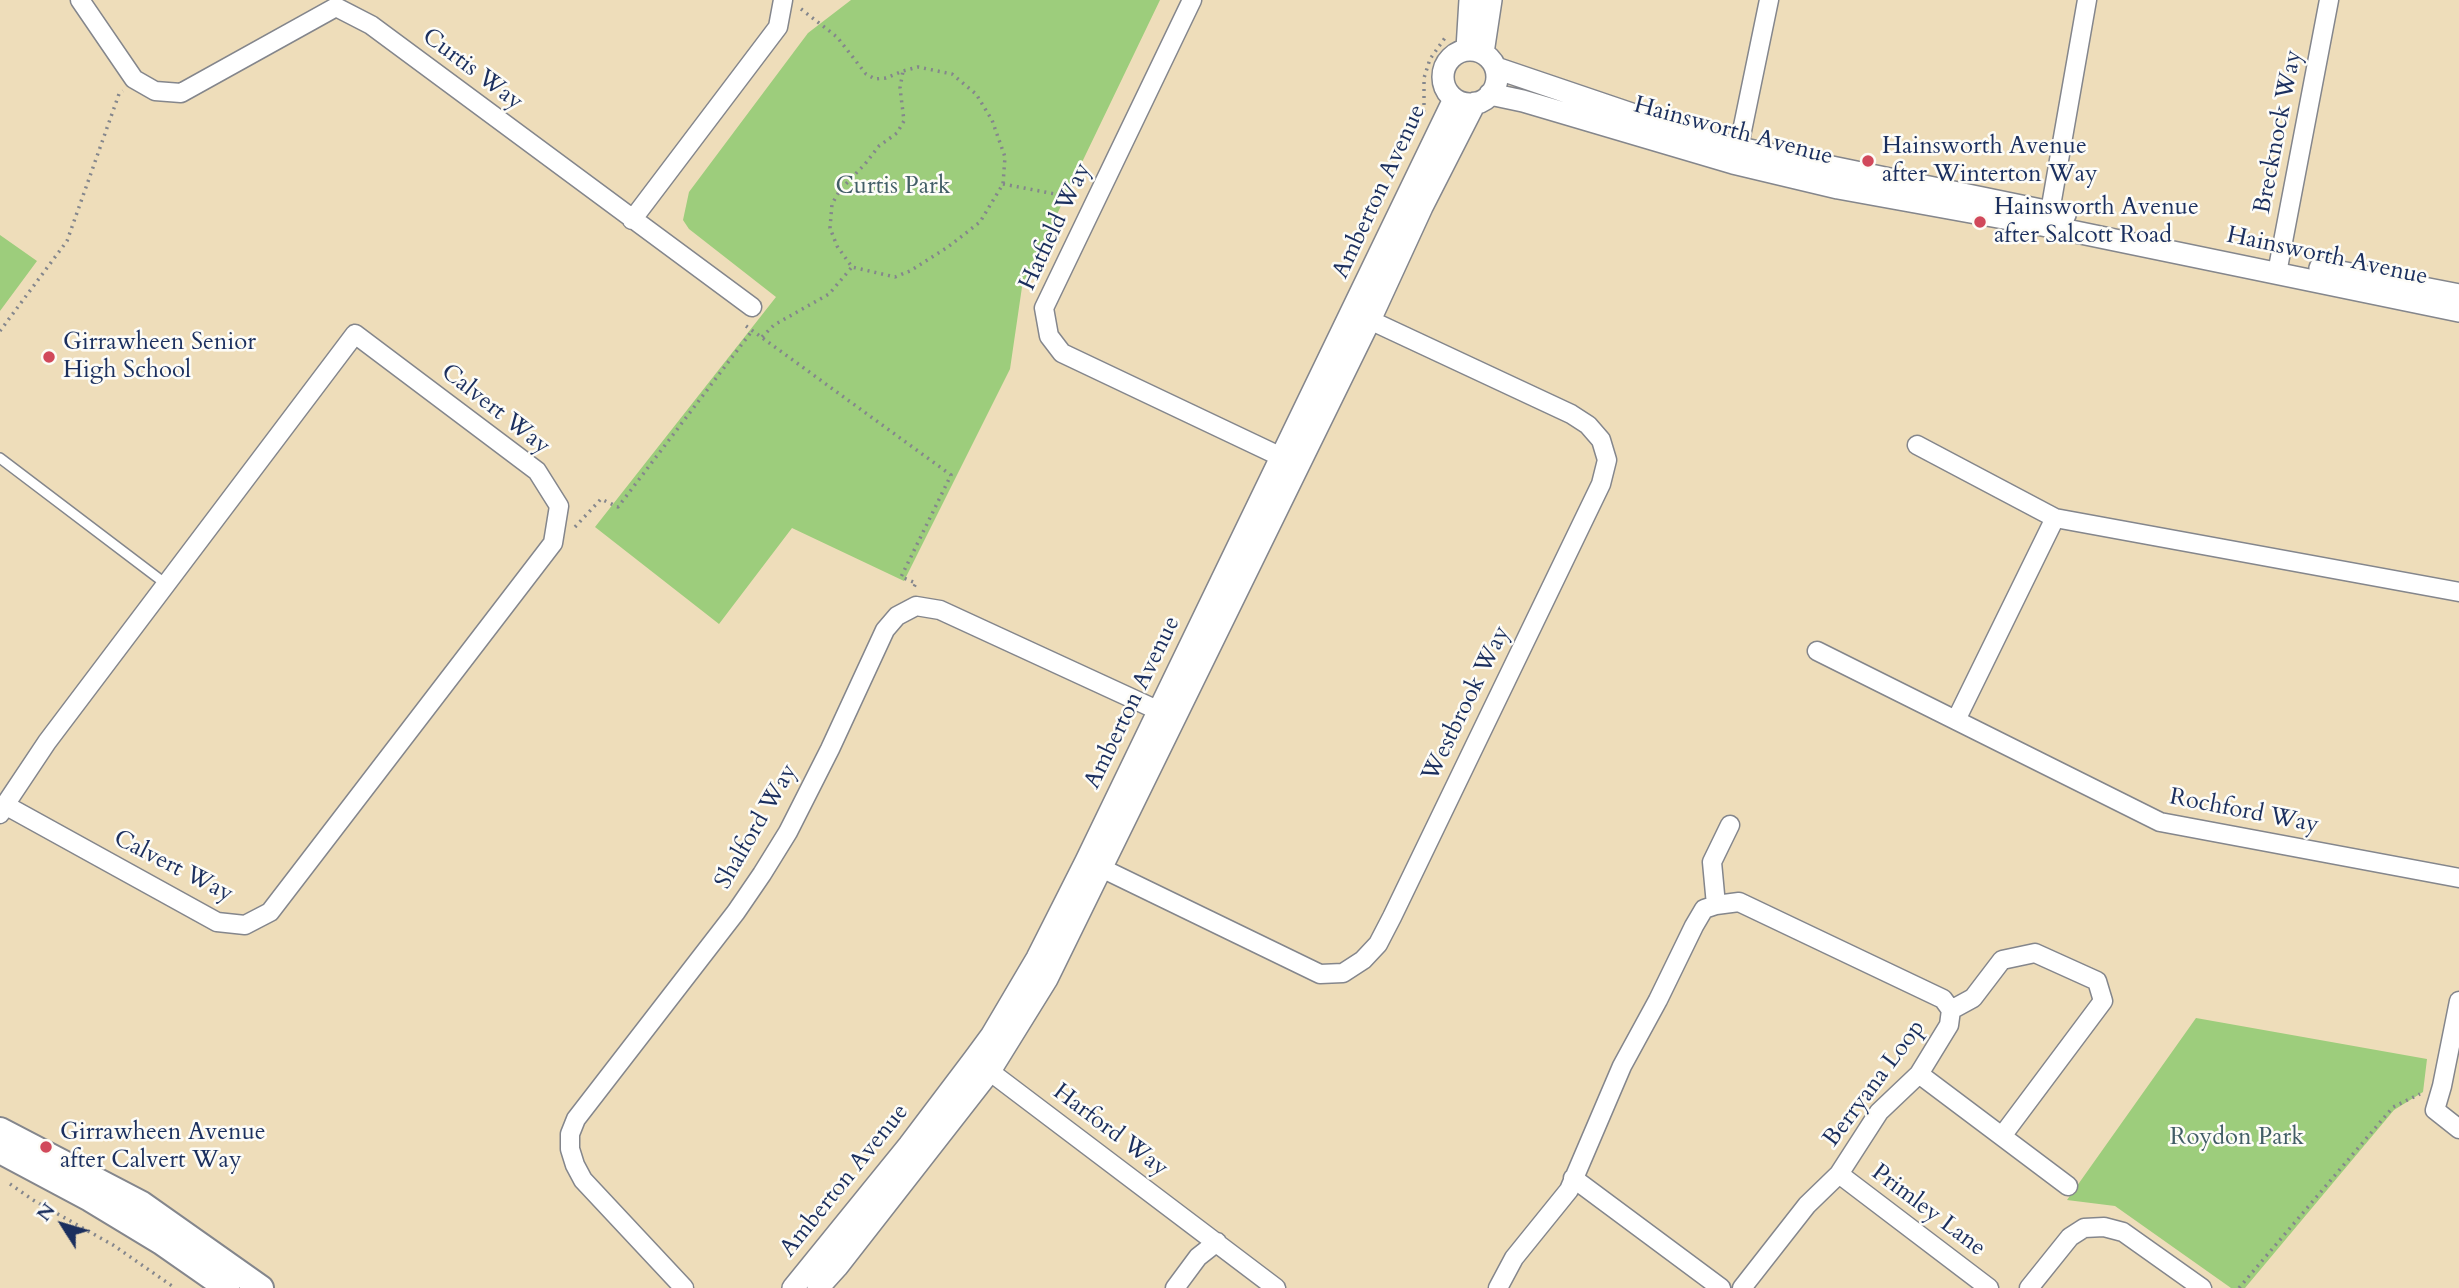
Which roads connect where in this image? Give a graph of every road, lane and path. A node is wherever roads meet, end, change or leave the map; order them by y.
1 (80, 0) edge
2 (1192, 0) edge
3 (1470, 0) edge
4 (1491, 0) edge
5 (1769, 0) edge
6 (2087, 0) edge
7 (2329, 0) edge
8 (783, 2) edge
9 (1449, 30) dead end
10 (1482, 57) junction
11 (903, 71) junction
12 (134, 79) junction
13 (1473, 99) junction
14 (1421, 121) dead end
15 (1737, 156) junction
16 (1003, 184) junction
17 (1094, 201) junction
18 (2049, 219) junction
19 (632, 220) junction
20 (852, 267) junction
21 (2278, 267) junction
22 (2459, 295) edge
23 (752, 307) joint
24 (2459, 312) edge
25 (1361, 316) junction
26 (752, 330) junction
27 (0, 331) edge
28 (762, 337) junction
29 (1917, 445) dead end
30 (0, 458) edge
31 (1289, 461) junction
32 (2055, 518) junction
33 (554, 535) junction
34 (166, 584) junction
35 (2459, 592) edge
36 (916, 606) junction
37 (1816, 651) dead end
38 (1166, 714) junction
39 (1956, 720) junction
40 (2, 810) edge
41 (1730, 825) dead end
42 (1094, 865) junction
43 (2459, 878) edge
44 (1716, 905) junction
45 (2459, 1000) edge
46 (1951, 1010) junction
47 (982, 1065) junction
48 (1919, 1074) junction
49 (2442, 1086) junction
50 (2459, 1129) edge
51 (0, 1130) edge
52 (2002, 1136) junction
53 (0, 1151) edge
54 (1839, 1174) junction
55 (0, 1176) edge
56 (1573, 1178) junction
57 (2068, 1186) dead end
58 (1217, 1242) junction
59 (220, 1279) edge
60 (175, 1288) edge
61 (261, 1288) edge
62 (684, 1288) edge
63 (793, 1288) edge
64 (818, 1288) edge
65 (1175, 1288) edge
66 (1276, 1288) edge
67 (1498, 1288) edge
68 (1721, 1288) edge
69 (1742, 1288) edge
70 (1989, 1288) edge
71 (2029, 1288) edge
72 (2202, 1288) edge
73 (2239, 1288) edge

1 - 12 street
2 - 17 street, Hatfield Way
3 - 10 street
4 - 10 street
5 - 15 street
6 - 18 street
7 - 21 street, Brecknock Way
8 - 11 path
8 - 19 street
9 - 14 path
10 - 13 street
10 - 13 street
10 - 15 street, Hainsworth Avenue
11 - 16 path
11 - 20 path
12 - 19 street, Curtis Way
12 - 27 path
13 - 15 street, Hainsworth Avenue
13 - 25 street, Amberton Avenue
15 - 18 street, Hainsworth Avenue
16 - 17 path
16 - 20 path
17 - 31 street, Hatfield Way
18 - 21 street, Hainsworth Avenue
19 - 23 street, Curtis Way
20 - 28 path
21 - 22 street, Hainsworth Avenue
21 - 24 street, Hainsworth Avenue
23 - 26 path
25 - 31 street, Amberton Avenue
25 - 42 street, Westbrook Way
26 - 28 path
26 - 33 path
28 - 36 path
29 - 32 street
30 - 34 lane
31 - 38 street, Amberton Avenue
32 - 35 street
32 - 39 street
33 - 34 street, Calvert Way
33 - 40 street, Calvert Way
34 - 40 street, Calvert Way
36 - 38 street
36 - 62 street, Shalford Way
37 - 39 street, Rochford Way
38 - 42 street, Amberton Avenue
39 - 43 street, Rochford Way
41 - 44 street
42 - 47 street, Amberton Avenue
44 - 46 street, Berryana Loop
44 - 56 street
45 - 49 street
46 - 48 street, Berryana Loop
46 - 52 street
47 - 58 street, Harford Way
47 - 63 street, Amberton Avenue
47 - 64 street, Amberton Avenue
48 - 52 street
48 - 54 street, Berryana Loop
49 - 50 street
49 - 73 path
51 - 59 main road
52 - 57 street
53 - 59 main road
54 - 69 street, Berryana Loop
54 - 70 street, Primley Lane
55 - 60 path
56 - 67 street
56 - 68 street
58 - 65 street
58 - 66 street, Harford Way
59 - 61 main road
71 - 72 street

